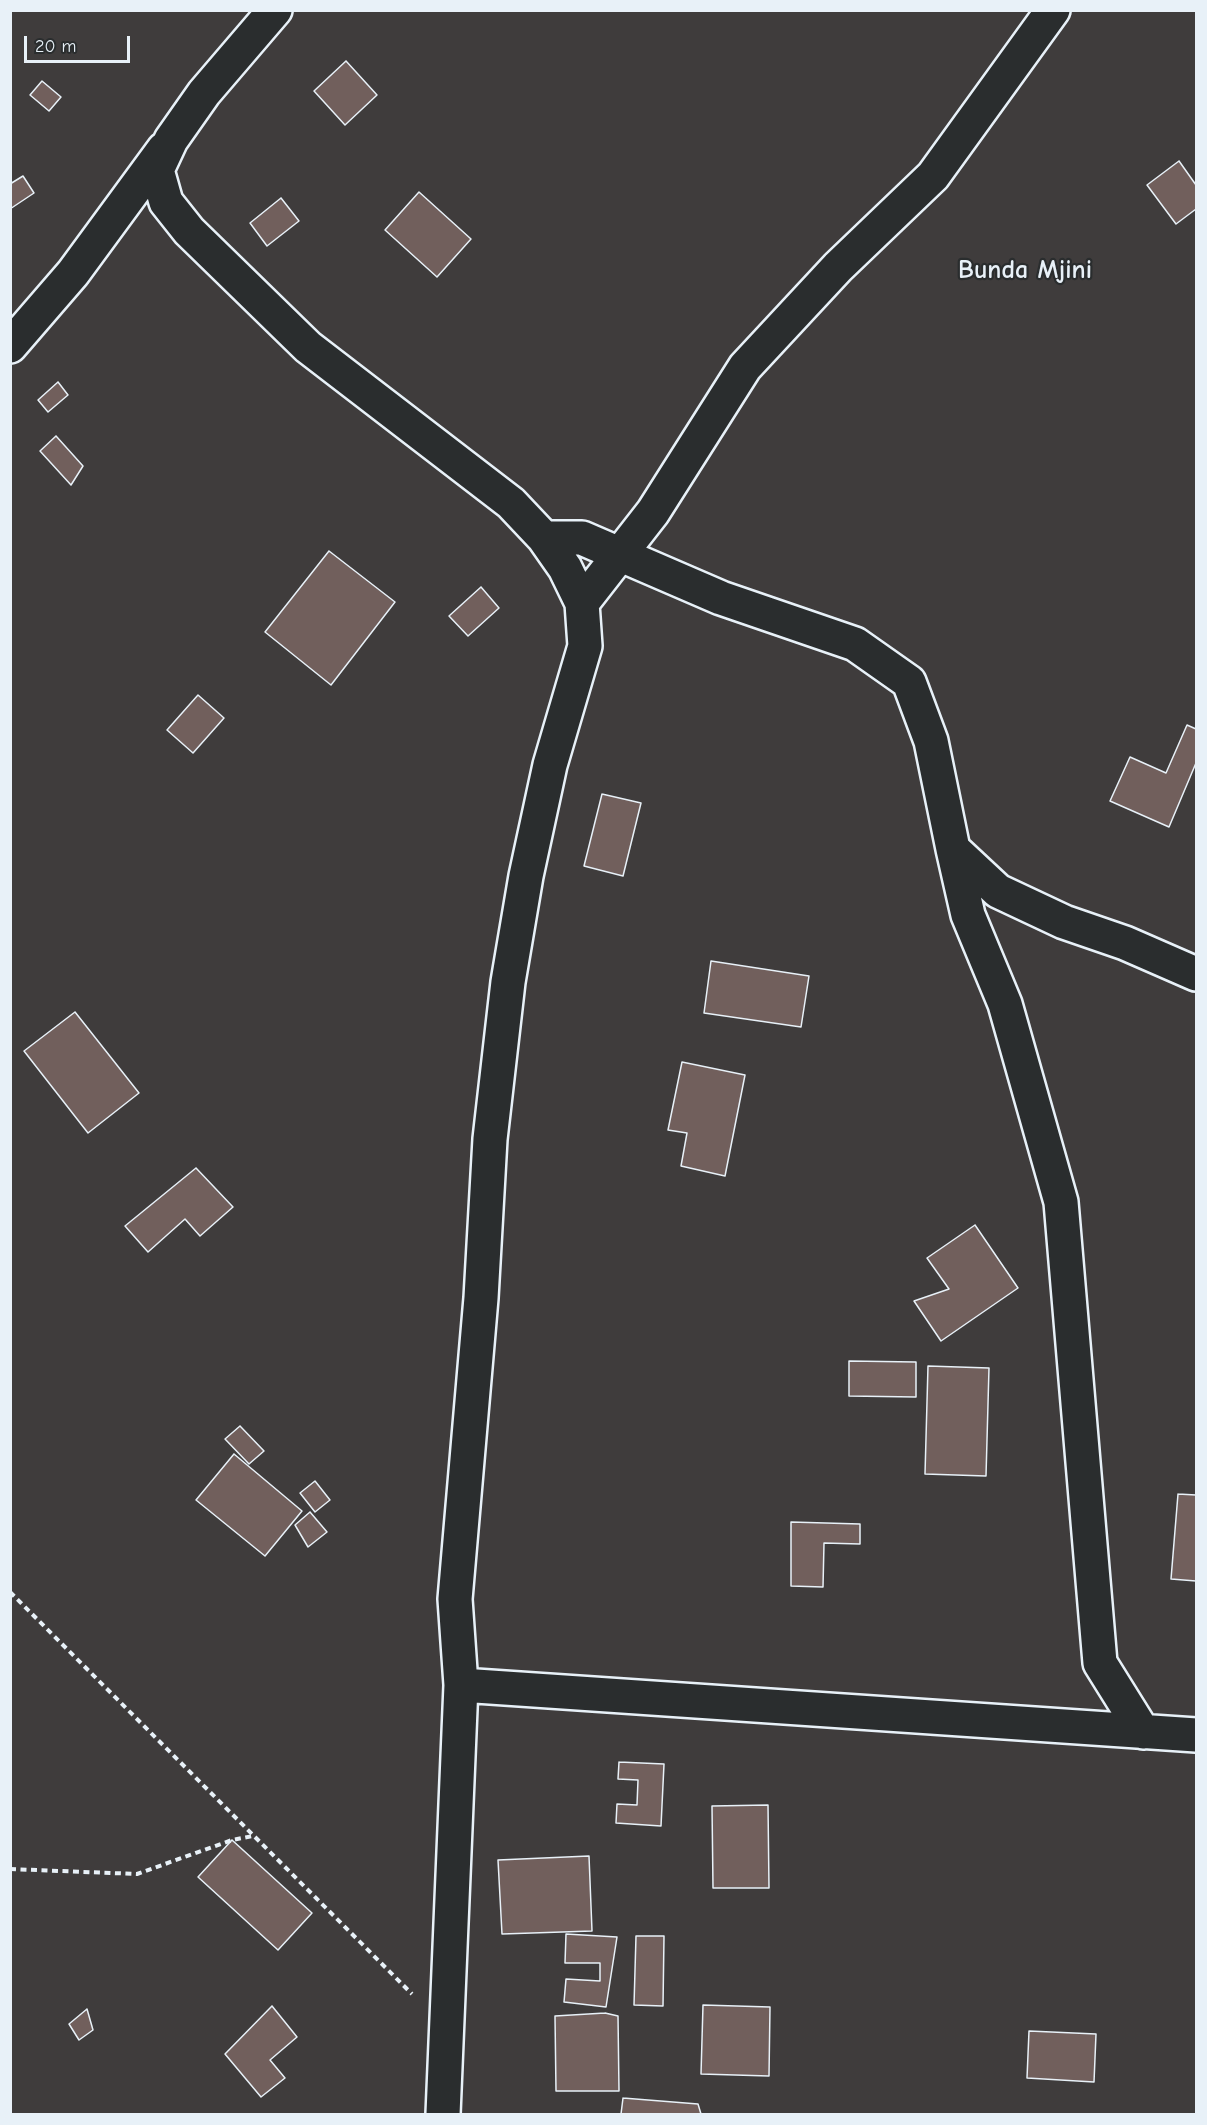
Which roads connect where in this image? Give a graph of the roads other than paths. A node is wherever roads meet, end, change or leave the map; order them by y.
1 (274, 10) edge
2 (1053, 10) edge
3 (193, 109) junction
4 (10, 346) edge
5 (544, 538) junction
6 (621, 553) junction
7 (582, 603) junction
8 (953, 849) junction
9 (1197, 974) edge
10 (461, 1685) junction
11 (1143, 1732) junction
12 (1197, 1735) edge
13 (443, 2115) edge

1 - 3 street
2 - 6 street
3 - 4 street
3 - 5 street
5 - 6 street
5 - 7 street
6 - 7 street
6 - 8 street
7 - 10 street
8 - 9 street
8 - 11 street
10 - 11 street
10 - 13 street
11 - 12 street

